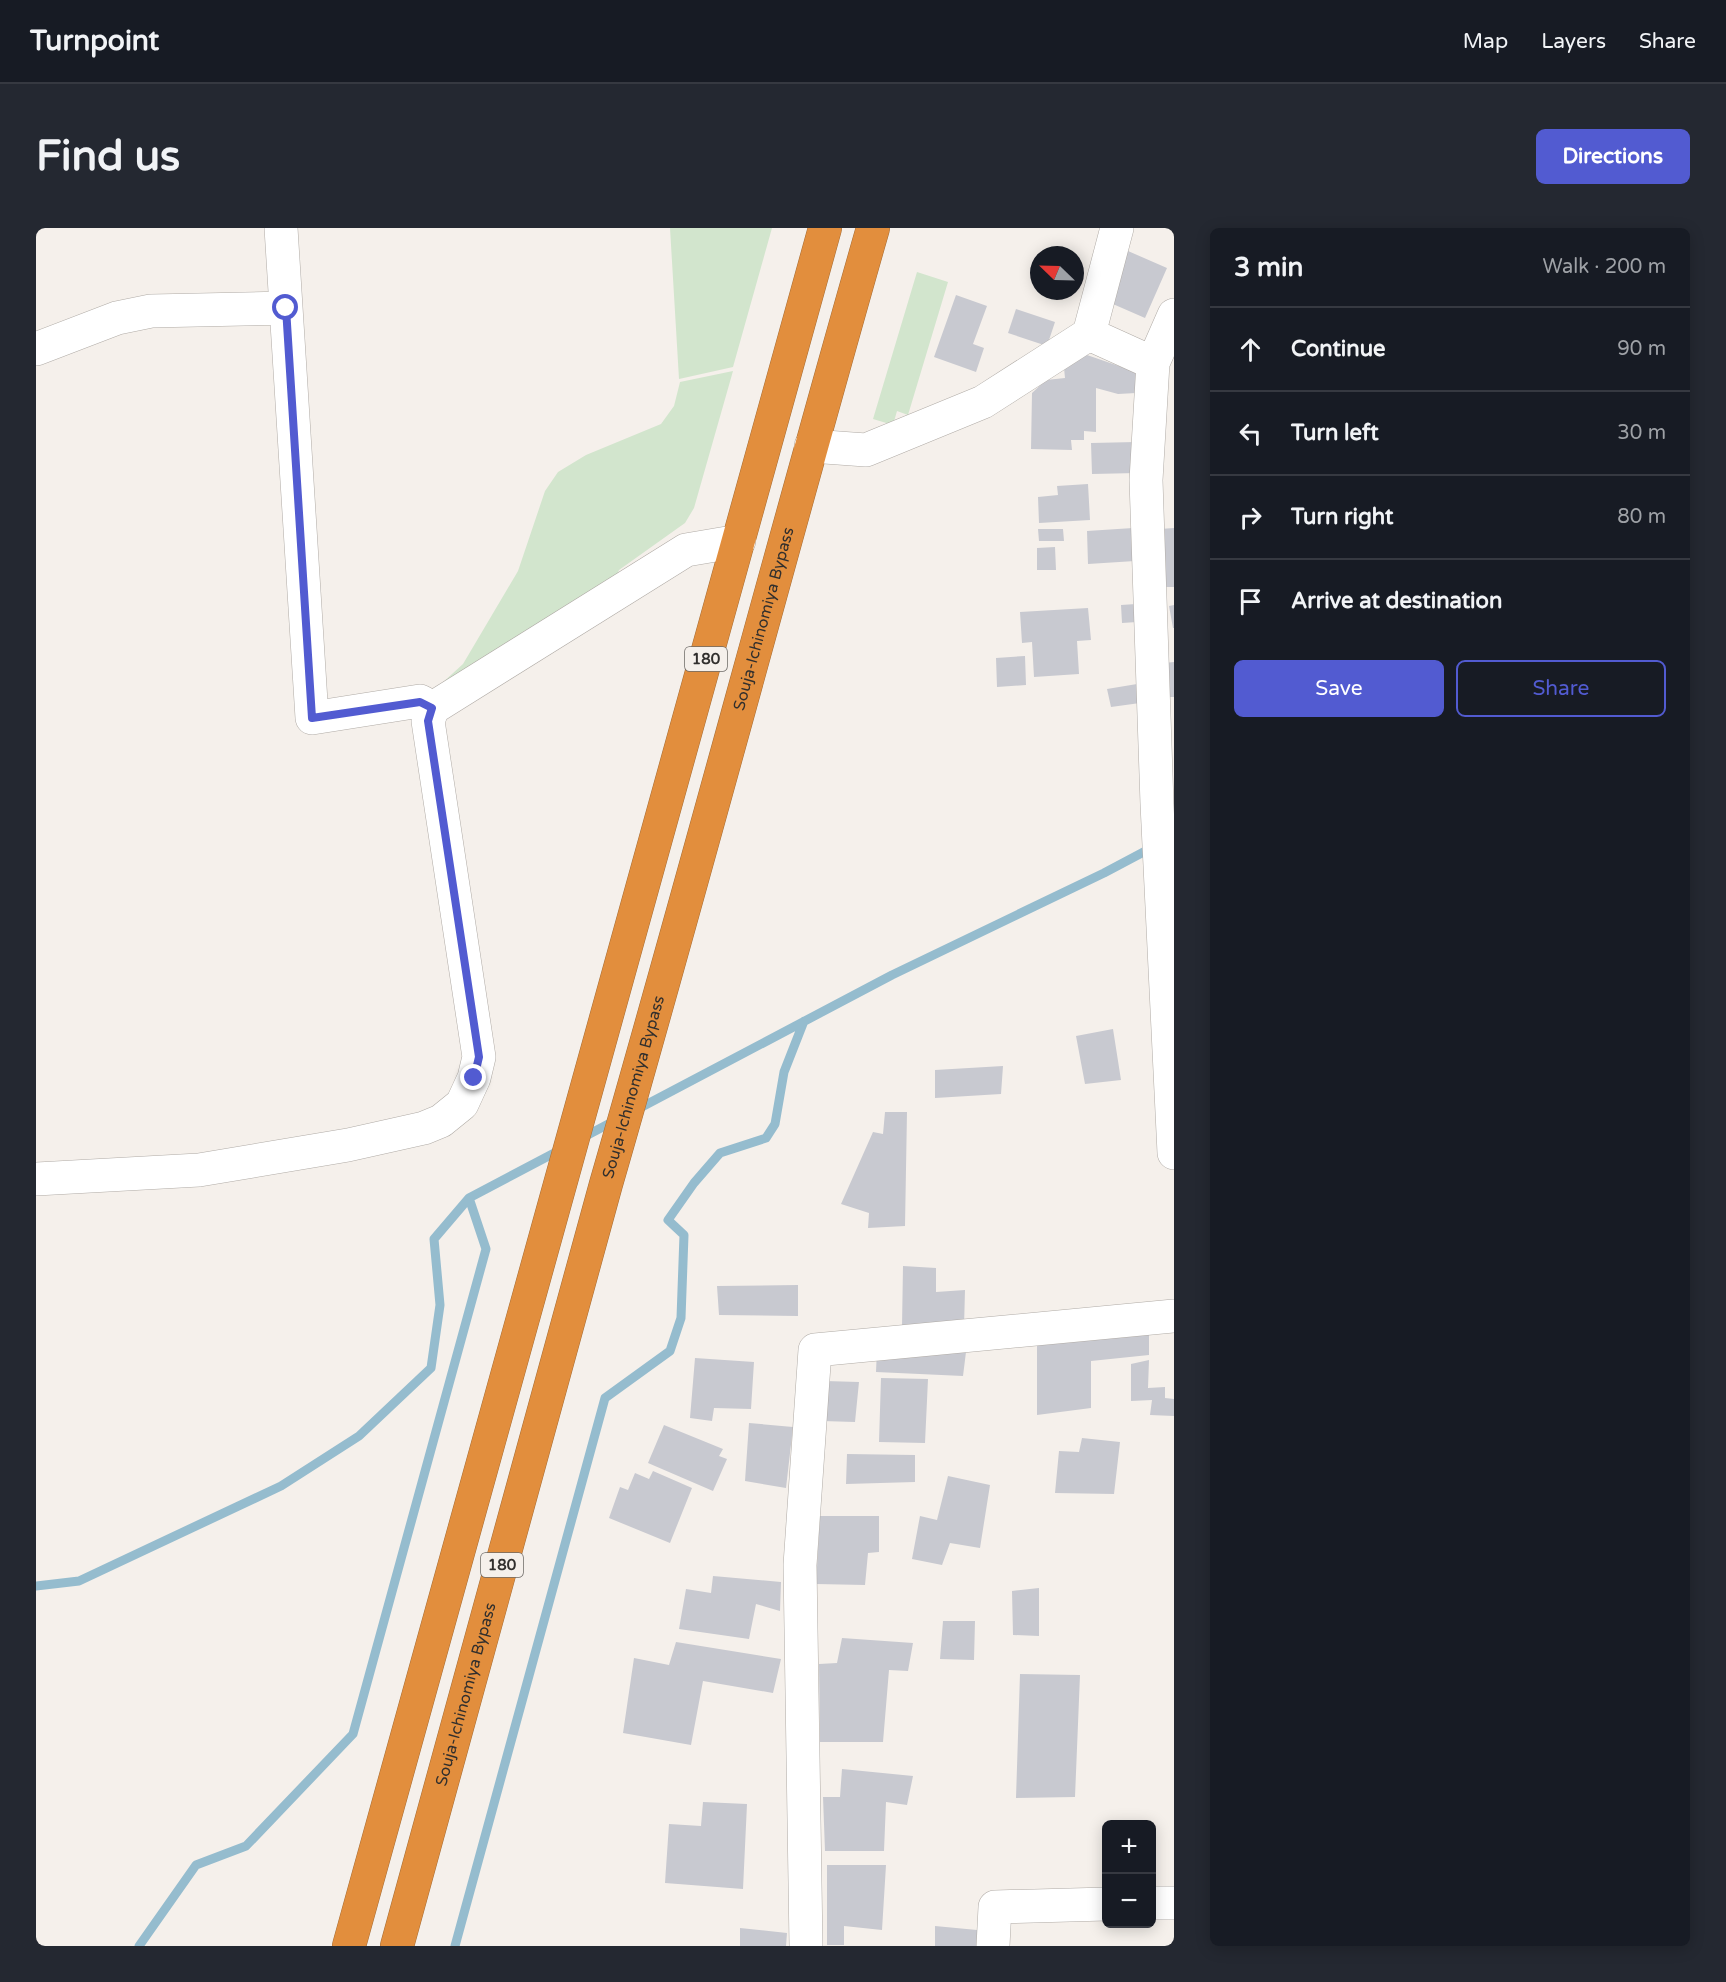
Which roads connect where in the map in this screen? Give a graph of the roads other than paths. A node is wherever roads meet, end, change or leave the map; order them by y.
1 (282, 228) edge
2 (825, 228) edge
3 (873, 228) edge
4 (1118, 228) edge
5 (286, 308) junction
6 (1174, 315) edge
7 (1089, 334) junction
8 (36, 349) edge
9 (1153, 363) junction
10 (811, 446) junction
11 (749, 503) junction
12 (792, 514) junction
13 (739, 541) junction
14 (432, 708) junction
15 (1174, 1153) edge
16 (36, 1179) edge
17 (1174, 1316) edge
18 (1156, 1903) edge
19 (1174, 1903) edge
20 (1102, 1904) edge
21 (349, 1946) edge
22 (397, 1946) edge
23 (806, 1946) edge
24 (993, 1946) edge

1 - 5 street
2 - 11 highway, 180
3 - 10 highway, Souja-Ichinomiya Bypass / 180
4 - 7 street
5 - 8 street
5 - 14 street
6 - 9 street
7 - 9 street
7 - 10 street
9 - 15 street
10 - 12 highway, Souja-Ichinomiya Bypass / 180
11 - 12 highway
11 - 13 highway, 180
12 - 22 highway, Souja-Ichinomiya Bypass / 180
13 - 14 street
13 - 21 highway, 180
14 - 16 street
17 - 23 street
18 - 19 street
20 - 24 street

